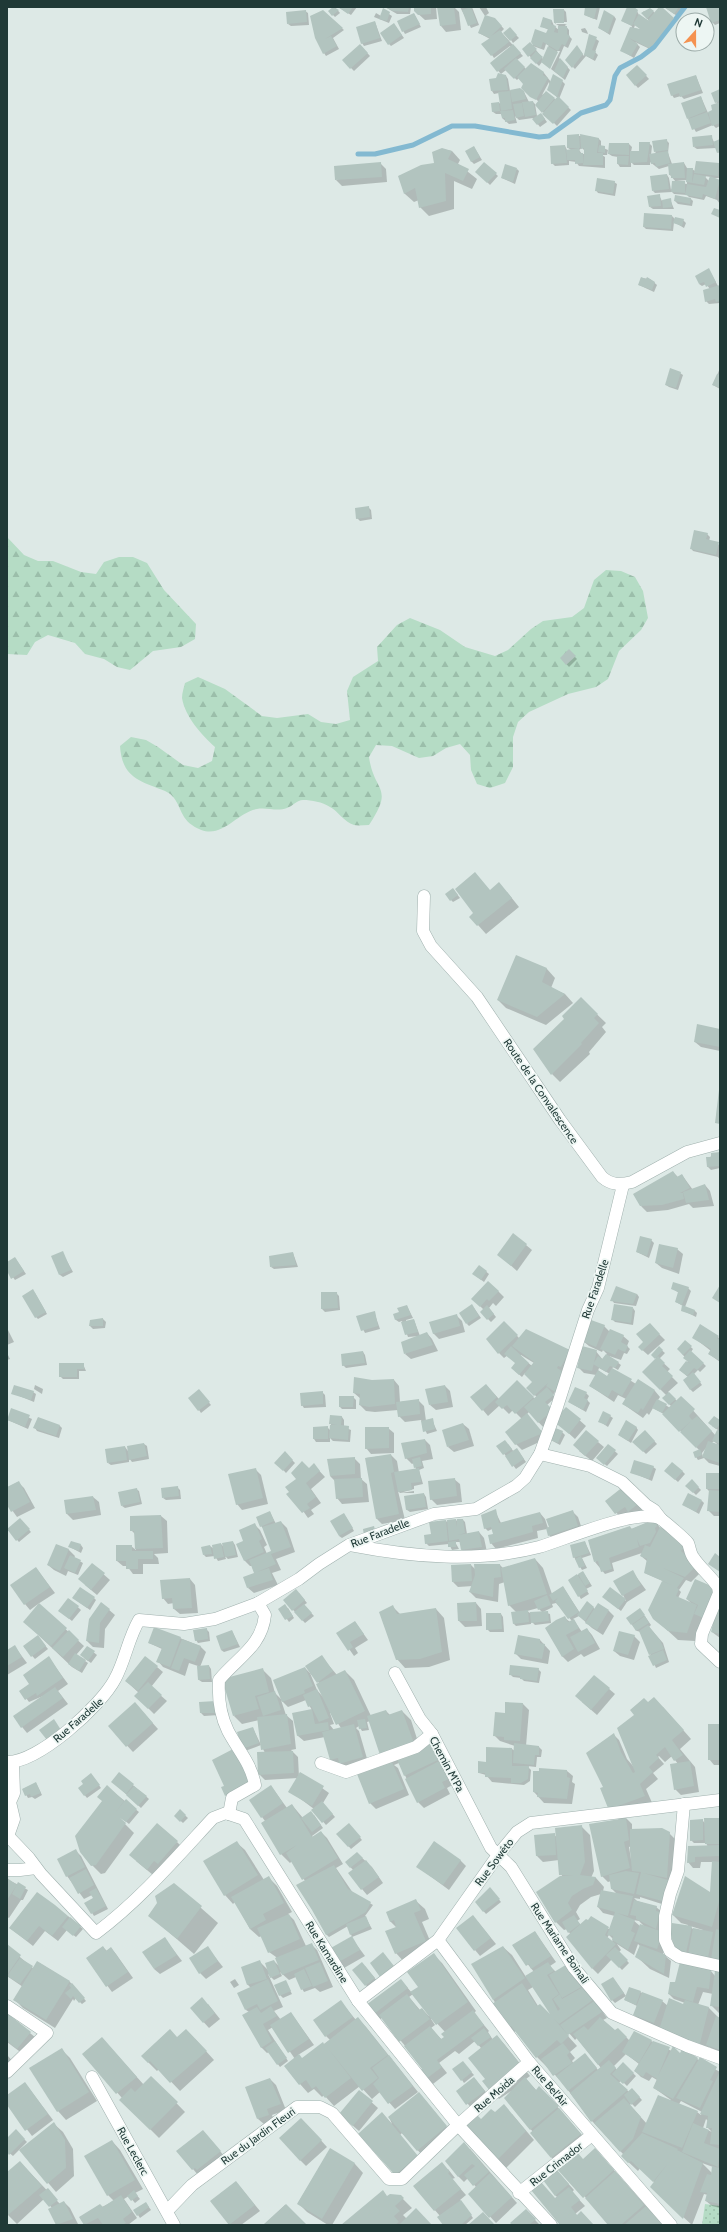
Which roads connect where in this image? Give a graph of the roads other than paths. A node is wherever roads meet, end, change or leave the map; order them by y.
1 (424, 896) dead end
2 (720, 1143) edge
3 (623, 1185) junction
4 (540, 1454) junction
5 (661, 1519) junction
6 (349, 1545) junction
7 (719, 1590) edge
8 (258, 1603) junction
9 (720, 1662) edge
10 (394, 1673) dead end
11 (432, 1734) junction
12 (10, 1762) edge
13 (321, 1763) dead end
14 (720, 1800) edge
15 (684, 1804) junction
16 (229, 1814) junction
17 (8, 1835) edge
18 (498, 1855) junction
19 (36, 1868) junction
20 (7, 1870) edge
21 (438, 1940) junction
22 (720, 1966) edge
23 (358, 2002) junction
24 (7, 2006) edge
25 (720, 2058) edge
26 (529, 2062) junction
27 (7, 2072) edge
28 (92, 2077) dead end
29 (458, 2125) junction
30 (592, 2135) junction
31 (519, 2193) junction
32 (167, 2211) junction
33 (174, 2225) edge
34 (551, 2225) edge
35 (671, 2225) edge

1 - 3 street, Route de la Convalescence
2 - 3 street
3 - 4 street, Rue Faradelle
4 - 5 street
4 - 6 street, Rue Faradelle
5 - 6 street
5 - 7 street
6 - 8 street, Rue Faradelle
7 - 9 street
8 - 12 street, Rue Faradelle
8 - 16 street
10 - 11 street, Chemin M'Pa
11 - 13 street
11 - 18 street, Chemin M'Pa
12 - 17 street
14 - 15 street, Rue Sowéto
15 - 18 street, Rue Sowéto
15 - 22 street
16 - 19 street
16 - 23 street, Rue Kamardine
17 - 19 street
18 - 21 street, Rue Sowéto
18 - 25 street, Rue Mariame Boinali
19 - 20 street
21 - 23 street, Rue Sowéto
21 - 26 street, Rue Bel’Air
23 - 29 street, Rue Kamardine
24 - 27 street
26 - 29 street, Rue Moida
26 - 30 street, Rue Bel’Air
28 - 32 street, Rue Leclerc
29 - 31 street, Rue Kamardine
29 - 32 street, Rue du Jardin Fleuri
30 - 31 street, Rue Crimador
30 - 35 street, Rue Bel’Air
31 - 34 street, Rue Kamardine
32 - 33 street, Rue Leclerc

